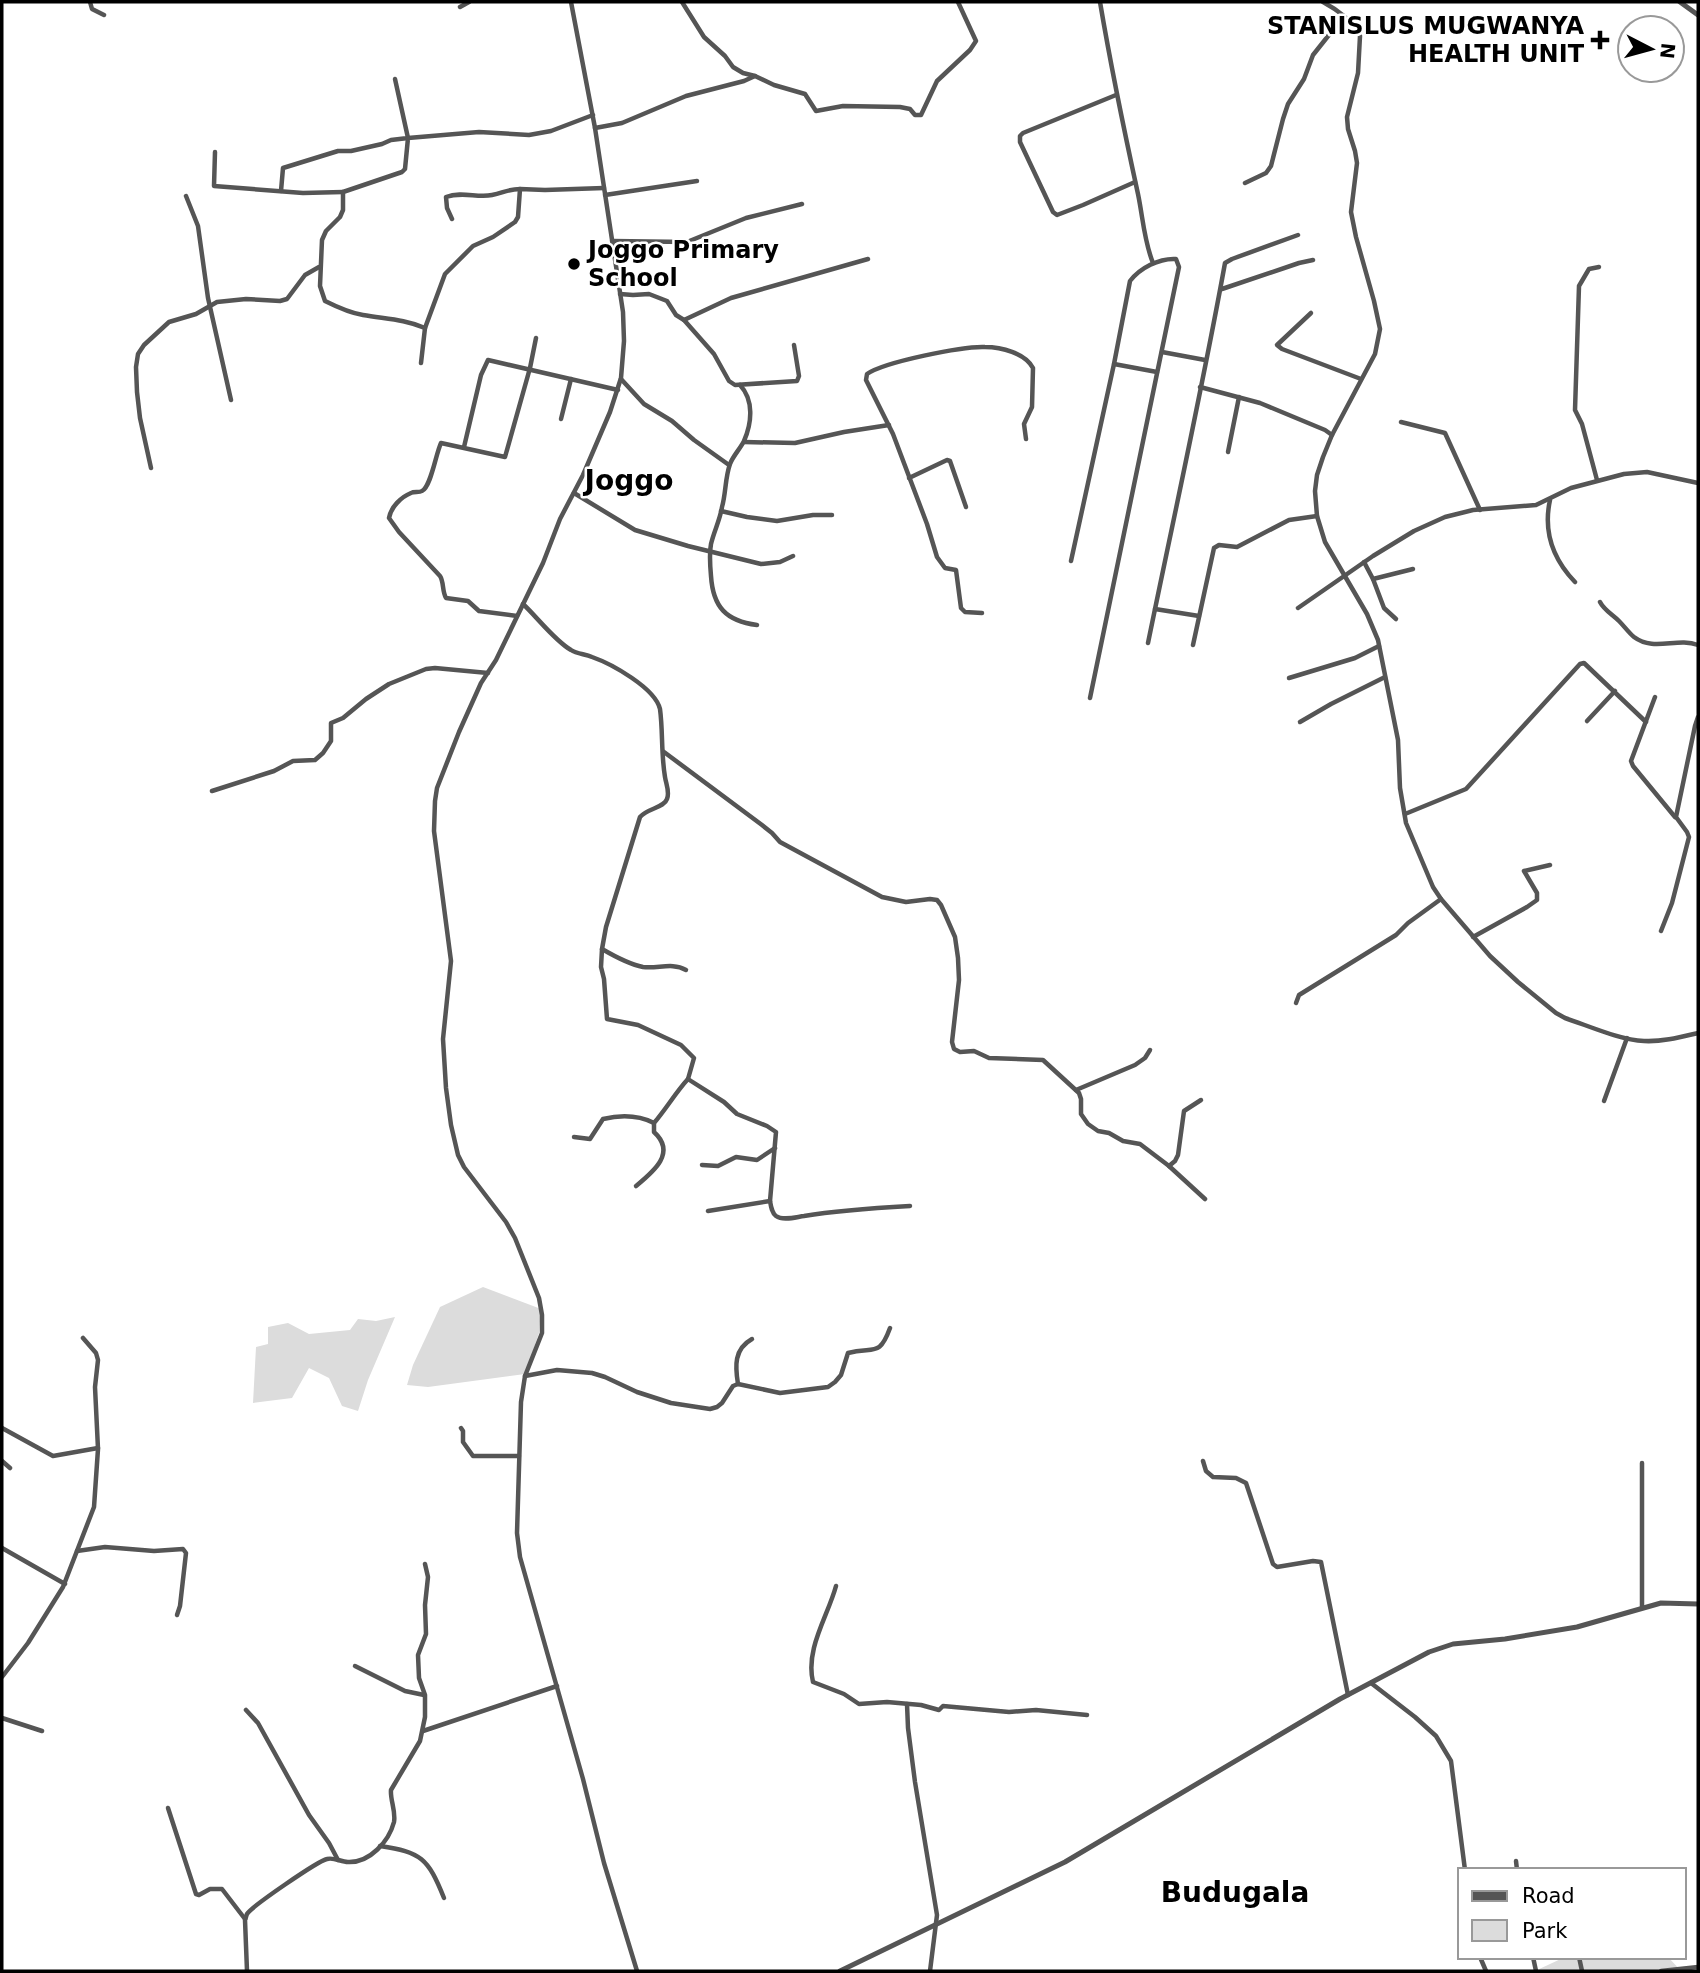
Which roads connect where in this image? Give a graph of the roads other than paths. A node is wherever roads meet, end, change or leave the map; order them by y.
1 (90, 2) edge
2 (468, 2) edge
3 (572, 2) edge
4 (682, 2) edge
5 (958, 2) edge
6 (1100, 2) edge
7 (1323, 2) edge
8 (1680, 2) edge
9 (460, 7) dead end
10 (104, 15) dead end
11 (1698, 15) edge
12 (1344, 16) junction
13 (755, 76) junction
14 (395, 79) dead end
15 (1116, 95) junction
16 (593, 115) junction
17 (595, 128) junction
18 (408, 138) junction
19 (215, 152) dead end
20 (697, 181) dead end
21 (1135, 182) junction
22 (1245, 183) dead end
23 (604, 188) junction
24 (520, 189) junction
25 (281, 191) junction
26 (343, 192) junction
27 (605, 195) junction
28 (186, 196) dead end
29 (802, 204) dead end
30 (452, 219) dead end
31 (1297, 235) dead end
32 (612, 241) junction
33 (868, 259) dead end
34 (1313, 260) dead end
35 (1153, 264) junction
36 (320, 266) junction
37 (1599, 267) dead end
38 (1222, 289) junction
39 (620, 294) junction
40 (210, 305) junction
41 (1311, 313) dead end
42 (684, 320) junction
43 (425, 328) junction
44 (536, 338) dead end
45 (794, 345) dead end
46 (1162, 352) junction
47 (1205, 360) junction
48 (421, 363) dead end
49 (1114, 365) junction
50 (530, 368) junction
51 (1157, 372) junction
52 (621, 378) junction
53 (571, 379) junction
54 (1361, 379) junction
55 (740, 385) junction
56 (1200, 387) junction
57 (618, 390) junction
58 (1239, 397) junction
59 (231, 400) dead end
60 (561, 419) dead end
61 (1401, 422) dead end
62 (889, 425) junction
63 (1332, 435) junction
64 (1026, 439) dead end
65 (744, 442) junction
66 (464, 447) junction
67 (1228, 452) dead end
68 (730, 465) junction
69 (151, 468) dead end
70 (909, 478) junction
71 (1597, 480) junction
72 (1698, 483) edge
73 (575, 493) junction
74 (1550, 499) junction
75 (966, 506) dead end
76 (1480, 510) junction
77 (722, 511) junction
78 (832, 514) dead end
79 (1317, 516) junction
80 (709, 551) junction
81 (793, 556) dead end
82 (1071, 561) dead end
83 (1364, 562) junction
84 (1413, 569) dead end
85 (1345, 575) junction
86 (1373, 579) junction
87 (1575, 582) dead end
88 (1600, 602) dead end
89 (523, 604) junction
90 (1298, 608) dead end
91 (1155, 609) junction
92 (982, 613) dead end
93 (517, 616) junction
94 (1199, 616) junction
95 (1396, 619) dead end
96 (757, 625) dead end
97 (1148, 643) dead end
98 (1194, 645) dead end
99 (1698, 645) edge
100 (1379, 646) junction
101 (488, 673) junction
102 (1385, 677) junction
103 (1289, 678) dead end
104 (1615, 691) junction
105 (1655, 697) dead end
106 (1090, 698) dead end
107 (1698, 717) edge
108 (1587, 721) dead end
109 (1300, 722) dead end
110 (1646, 722) junction
111 (663, 752) junction
112 (212, 791) dead end
113 (1405, 814) junction
114 (1676, 817) junction
115 (1550, 865) dead end
116 (1441, 899) junction
117 (1661, 932) dead end
118 (1474, 937) junction
119 (602, 949) junction
120 (686, 970) dead end
121 (1296, 1003) dead end
122 (1698, 1033) edge
123 (1626, 1038) junction
124 (1150, 1050) dead end
125 (688, 1079) junction
126 (1076, 1090) junction
127 (1201, 1100) dead end
128 (1604, 1101) dead end
129 (654, 1123) junction
130 (574, 1137) dead end
131 (776, 1147) junction
132 (702, 1165) dead end
133 (1169, 1166) junction
134 (636, 1186) dead end
135 (1205, 1199) dead end
136 (771, 1201) junction
137 (910, 1206) dead end
138 (708, 1211) dead end
139 (890, 1328) dead end
140 (83, 1338) dead end
141 (752, 1339) dead end
142 (525, 1376) junction
143 (738, 1384) junction
144 (2, 1428) edge
145 (461, 1428) dead end
146 (98, 1448) junction
147 (519, 1456) junction
148 (2, 1461) edge
149 (1203, 1461) dead end
150 (1642, 1463) dead end
151 (10, 1468) dead end
152 (2, 1548) edge
153 (77, 1551) junction
154 (425, 1564) dead end
155 (65, 1584) junction
156 (836, 1586) dead end
157 (1698, 1604) edge
158 (1642, 1607) junction
159 (177, 1615) dead end
160 (355, 1666) dead end
161 (2, 1677) edge
162 (1371, 1683) junction
163 (557, 1686) junction
164 (425, 1695) junction
165 (1348, 1695) junction
166 (907, 1704) junction
167 (246, 1710) dead end
168 (1087, 1715) dead end
169 (2, 1718) edge
170 (42, 1731) dead end
171 (423, 1731) junction
172 (168, 1808) dead end
173 (380, 1846) junction
174 (338, 1860) junction
175 (1516, 1861) dead end
176 (1465, 1868) edge
177 (1517, 1868) edge
178 (444, 1898) dead end
179 (245, 1920) junction
180 (937, 1924) junction
181 (1698, 1967) edge
182 (247, 1971) edge
183 (637, 1971) edge
184 (840, 1971) edge
185 (930, 1971) edge
186 (1661, 1971) edge

1 - 10 street
2 - 9 street
3 - 16 street
4 - 13 street
5 - 13 street
6 - 15 street
7 - 12 street
8 - 11 street
12 - 22 street
12 - 54 street
13 - 17 street
14 - 18 street
15 - 21 street
15 - 21 street
16 - 17 street
16 - 18 street
17 - 23 street
18 - 25 street
18 - 26 street
19 - 25 street
20 - 27 street
21 - 35 street
23 - 24 street
23 - 27 street
24 - 30 street
24 - 43 street
25 - 26 street
26 - 36 street
27 - 32 street
28 - 40 street
29 - 32 street
31 - 38 street
32 - 39 street
33 - 42 street
34 - 38 street
35 - 46 street
35 - 49 street
36 - 40 street
36 - 43 street
37 - 71 street
38 - 47 street
39 - 42 street
39 - 52 street
40 - 59 street
40 - 69 street
41 - 54 street
42 - 55 street
43 - 48 street
44 - 50 street
45 - 55 street
46 - 47 street
46 - 51 street
47 - 56 street
49 - 51 street
49 - 82 street
50 - 53 street
50 - 66 street
50 - 66 street
51 - 106 street
52 - 57 street
52 - 68 street
53 - 57 street
53 - 60 street
54 - 63 street
55 - 65 street
56 - 58 street
56 - 91 street
57 - 73 street
58 - 63 street
58 - 67 street
61 - 76 street
62 - 64 street
62 - 65 street
62 - 70 street
63 - 79 street
65 - 68 street
66 - 93 street
68 - 77 street
70 - 75 street
70 - 92 street
71 - 72 street
71 - 74 street
73 - 80 street
73 - 89 street
74 - 76 street
74 - 87 street
76 - 83 street
77 - 78 street
77 - 80 street
79 - 85 street
79 - 94 street
80 - 81 street
80 - 96 street
83 - 85 street
83 - 86 street
84 - 86 street
85 - 90 street
85 - 100 street
86 - 95 street
88 - 99 street
89 - 93 street
89 - 111 street
91 - 94 street
91 - 97 street
93 - 101 street
94 - 98 street
100 - 102 street
100 - 103 street
101 - 112 street
101 - 142 street
102 - 109 street
102 - 113 street
104 - 108 street
104 - 110 street
104 - 113 street
105 - 110 street
107 - 114 street
110 - 114 street
111 - 119 street
111 - 126 street
113 - 116 street
114 - 117 street
115 - 118 street
116 - 118 street
116 - 121 street
118 - 123 street
119 - 120 street
119 - 125 street
122 - 123 street
123 - 128 street
124 - 126 street
125 - 129 street
125 - 131 street
126 - 133 street
127 - 133 street
129 - 130 street
129 - 134 street
131 - 132 street
131 - 136 street
133 - 135 street
136 - 137 street
136 - 138 street
139 - 143 street
140 - 146 street
141 - 143 street
142 - 143 street
142 - 147 street
144 - 146 street
145 - 147 street
146 - 153 street
147 - 163 street
148 - 151 street
149 - 165 street
150 - 158 street
152 - 155 street
153 - 155 street
153 - 159 street
154 - 164 street
155 - 161 street
156 - 166 street
157 - 158 street
158 - 162 street
160 - 164 street
162 - 165 street
162 - 176 street
163 - 171 street
163 - 183 street
164 - 171 street
165 - 180 street
166 - 168 street
166 - 180 street
167 - 174 street
169 - 170 street
171 - 173 street
172 - 179 street
173 - 174 street
173 - 178 street
174 - 179 street
175 - 177 street
179 - 182 street
180 - 184 street
180 - 185 street
181 - 186 street

